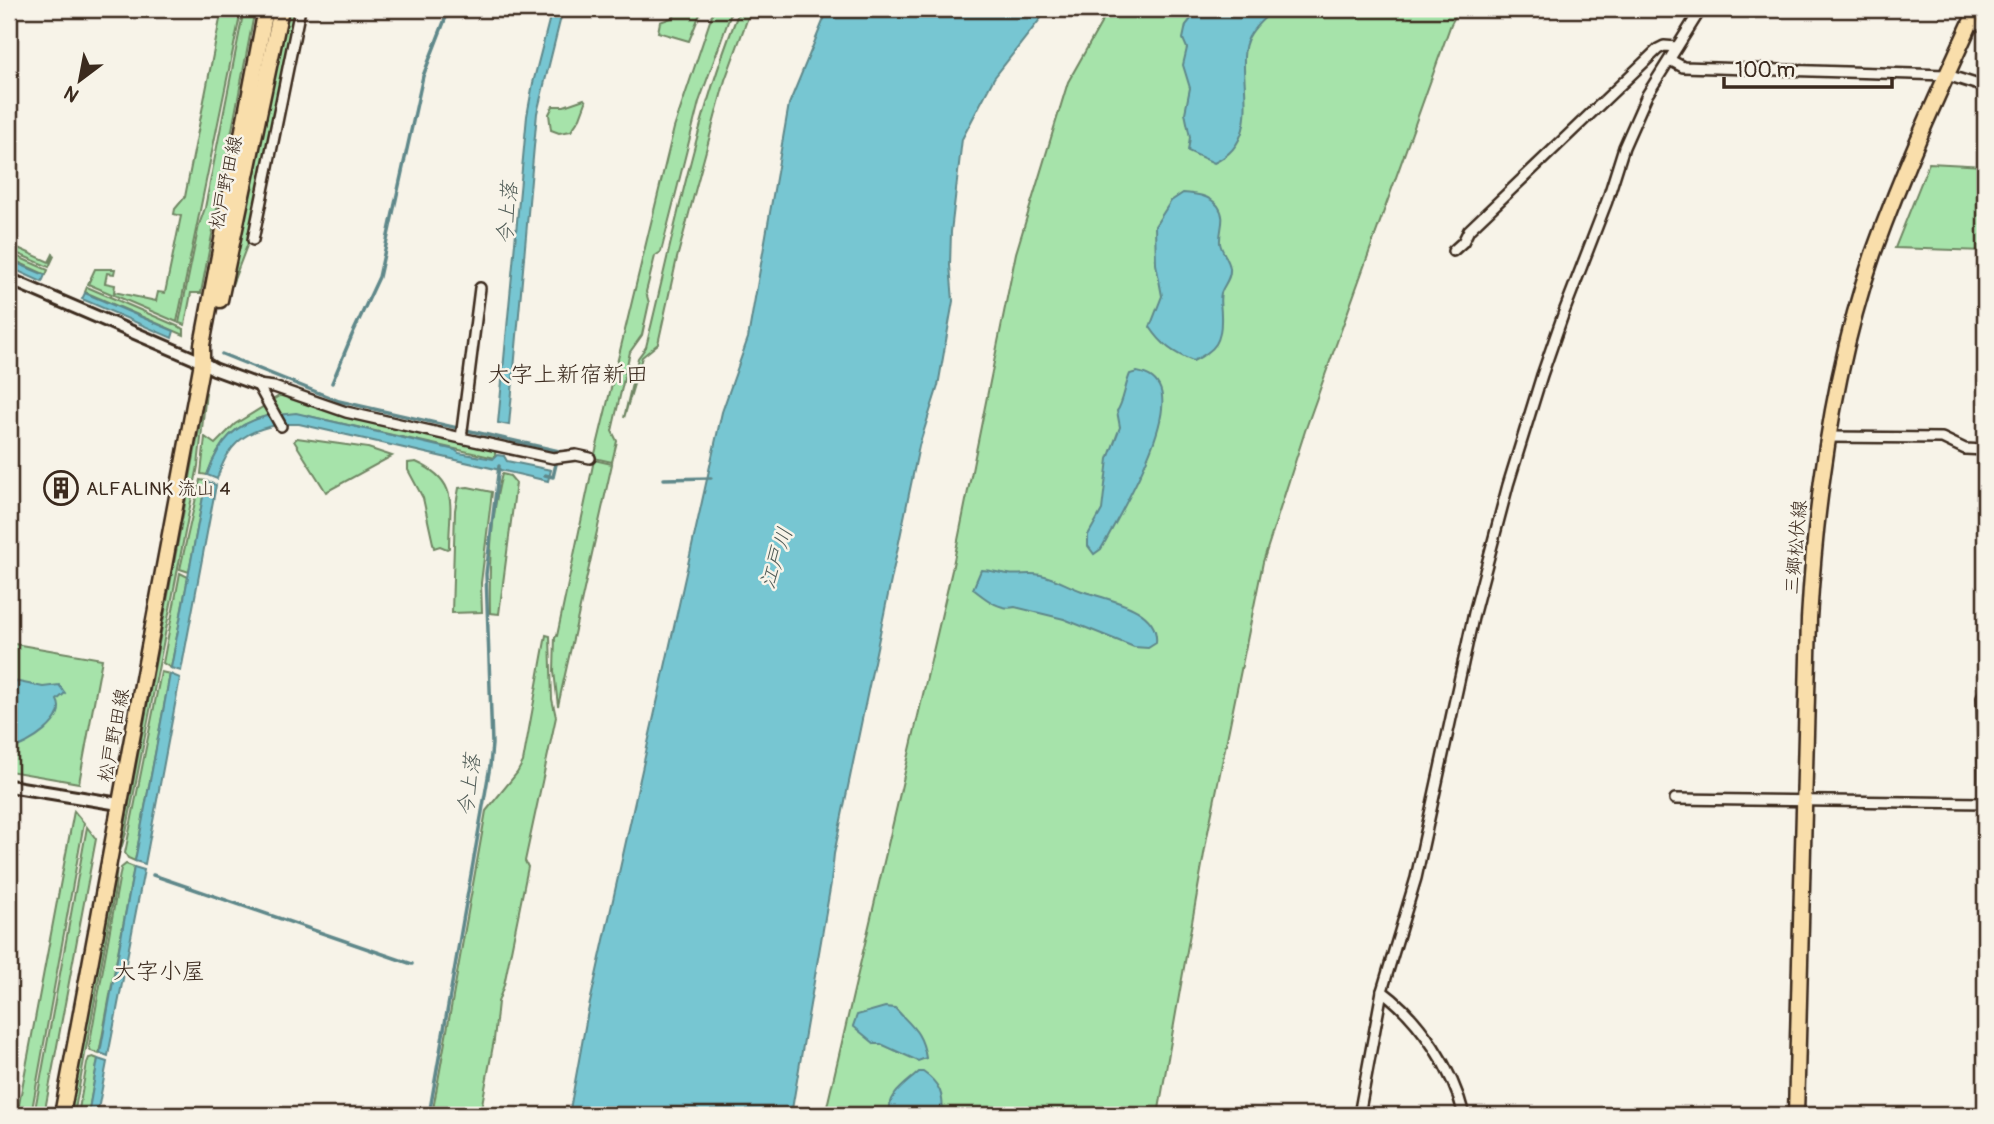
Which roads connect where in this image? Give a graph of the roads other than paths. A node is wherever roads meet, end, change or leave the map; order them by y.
1 (266, 9) edge
2 (281, 9) edge
3 (300, 9) edge
4 (1701, 9) edge
5 (1978, 19) edge
6 (1677, 47) junction
7 (1670, 60) junction
8 (1947, 75) junction
9 (1985, 87) edge
10 (253, 240) dead end
11 (1453, 250) dead end
12 (9, 279) edge
13 (480, 288) dead end
14 (202, 362) junction
15 (258, 385) junction
16 (281, 426) dead end
17 (463, 432) junction
18 (1828, 437) junction
19 (1985, 450) edge
20 (590, 458) dead end
21 (1985, 692) edge
22 (9, 786) edge
23 (1675, 799) dead end
24 (1804, 802) junction
25 (119, 804) junction
26 (1985, 804) edge
27 (1382, 991) junction
28 (1985, 1110) edge
29 (62, 1115) edge
30 (1359, 1115) edge
31 (1464, 1115) edge
32 (1796, 1115) edge
33 (1981, 1115) edge

1 - 14 main road, 松戸野田線
2 - 14 main road, 松戸野田線
3 - 10 street
4 - 6 street
5 - 8 main road, 三郷松伏線
6 - 7 street
6 - 11 street
7 - 8 street
7 - 27 street
8 - 9 street
8 - 18 main road, 三郷松伏線
12 - 14 street
13 - 17 street
14 - 15 street
14 - 25 main road, 松戸野田線
15 - 16 street
15 - 17 street
17 - 20 street
18 - 19 street
18 - 24 main road, 三郷松伏線
21 - 26 street
22 - 25 street
23 - 24 street
24 - 26 street
24 - 32 main road, 三郷松伏線
25 - 29 main road, 松戸野田線
27 - 30 street
27 - 31 street
28 - 33 street

